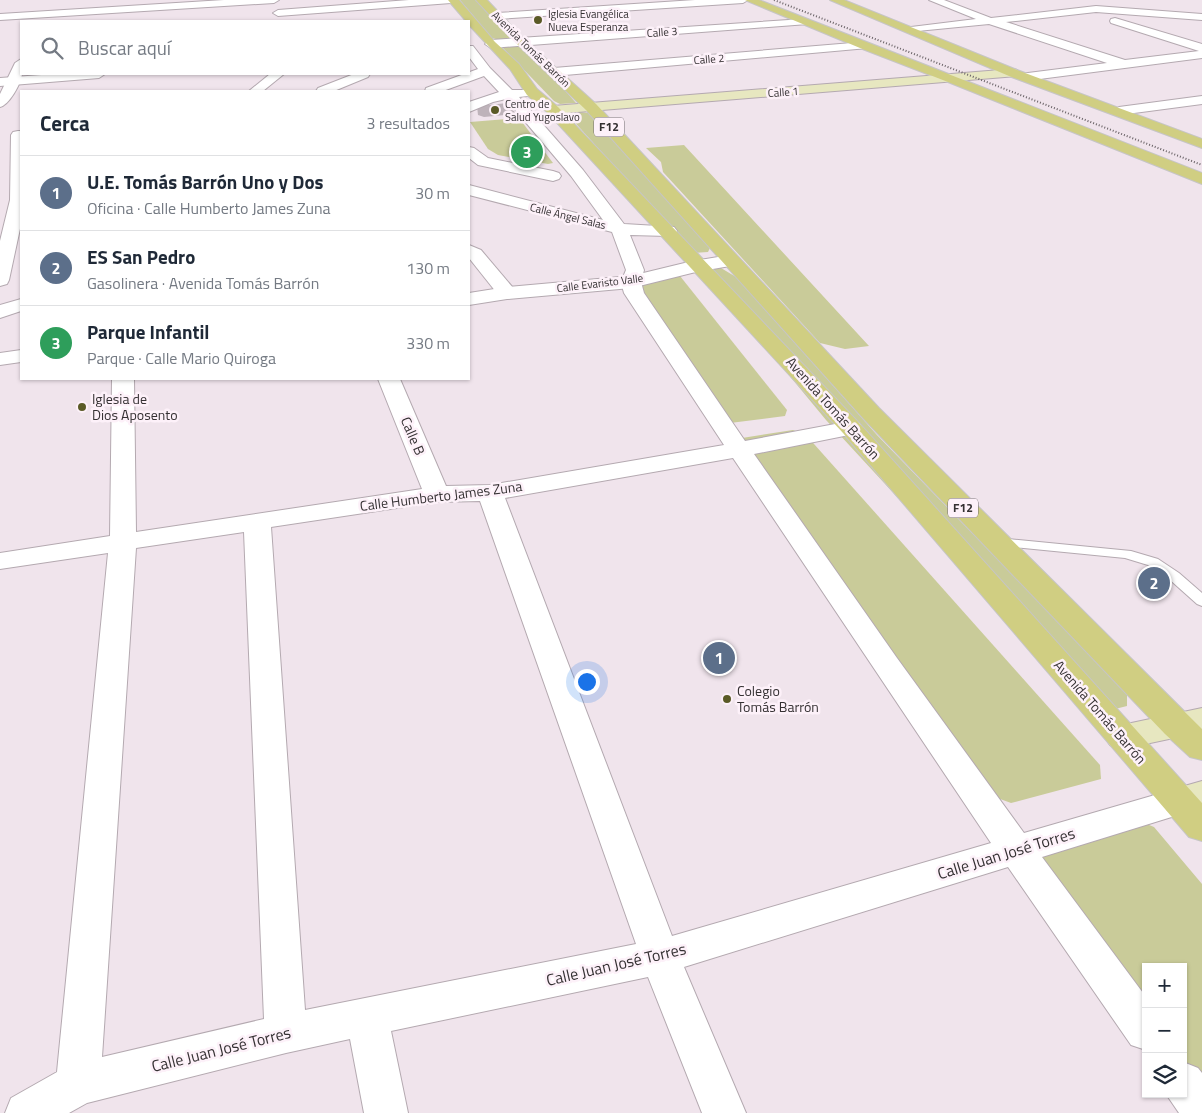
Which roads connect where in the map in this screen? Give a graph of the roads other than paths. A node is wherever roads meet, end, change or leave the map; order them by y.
1 (84, 0) edge
2 (274, 0) edge
3 (481, 0) edge
4 (743, 0) edge
5 (750, 0) edge
6 (835, 0) edge
7 (934, 0) edge
8 (1158, 0) edge
9 (445, 2) edge
10 (1055, 3) dead end
11 (338, 5) edge
12 (1080, 10) junction
13 (1157, 14) junction
14 (497, 16) junction
15 (276, 17) edge
16 (1202, 17) edge
17 (0, 18) edge
18 (32, 18) edge
19 (465, 20) edge
20 (990, 21) junction
21 (804, 22) junction
22 (470, 24) edge
23 (911, 30) junction
24 (521, 42) junction
25 (1182, 42) junction
26 (1202, 44) edge
27 (493, 45) junction
28 (864, 46) junction
29 (1202, 48) edge
30 (470, 51) edge
31 (1202, 54) edge
32 (19, 58) edge
33 (1124, 64) junction
34 (486, 72) junction
35 (554, 72) junction
36 (86, 75) edge
37 (277, 75) edge
38 (362, 75) edge
39 (1018, 75) junction
40 (954, 79) junction
41 (6, 81) edge
42 (255, 90) edge
43 (325, 90) edge
44 (434, 90) edge
45 (532, 92) junction
46 (509, 94) junction
47 (1202, 100) edge
48 (0, 103) edge
49 (470, 107) edge
50 (591, 107) junction
51 (553, 110) junction
52 (1119, 111) junction
53 (20, 135) edge
54 (0, 137) edge
55 (1202, 144) edge
56 (470, 153) edge
57 (476, 164) edge
58 (553, 176) dead end
59 (1202, 179) edge
60 (470, 190) edge
61 (20, 200) edge
62 (0, 201) edge
63 (619, 229) junction
64 (668, 231) junction
65 (470, 251) edge
66 (730, 261) junction
67 (700, 265) junction
68 (0, 280) edge
69 (631, 282) junction
70 (507, 293) junction
71 (470, 299) edge
72 (20, 305) edge
73 (0, 312) edge
74 (20, 356) edge
75 (0, 359) edge
76 (123, 380) edge
77 (390, 380) edge
78 (851, 428) junction
79 (738, 450) junction
80 (490, 493) junction
81 (437, 494) junction
82 (257, 522) junction
83 (122, 542) junction
84 (997, 542) junction
85 (0, 561) edge
86 (1202, 601) edge
87 (1190, 723) edge
88 (1122, 737) junction
89 (1202, 748) edge
90 (1194, 808) edge
91 (1015, 851) junction
92 (660, 957) junction
93 (368, 1016) junction
94 (1142, 1026) edge
95 (286, 1033) junction
96 (78, 1084) junction
97 (1187, 1088) edge
98 (1202, 1108) edge
99 (27, 1113) edge
100 (386, 1113) edge
101 (724, 1113) edge

1 - 18 street
2 - 15 street
2 - 18 street
3 - 14 main road, Avenida Tomás Barrón / F12
4 - 14 street
5 - 21 main road
6 - 23 main road
7 - 20 street
8 - 13 street
9 - 11 street
9 - 19 main road, Avenida Tomás Barrón / F12
10 - 12 street
11 - 15 street
12 - 13 street
12 - 20 street
12 - 25 street
13 - 16 street
14 - 24 main road, Avenida Tomás Barrón / F12
17 - 18 street
20 - 23 street
20 - 33 street
21 - 24 street, Calle 3
21 - 28 main road
22 - 27 main road, Avenida Tomás Barrón / F12
23 - 39 main road
24 - 27 street, Calle 3
24 - 35 main road, Avenida Tomás Barrón / F12
25 - 26 street
25 - 29 street
27 - 30 street, Calle 3
27 - 45 main road, Avenida Tomás Barrón / F12
28 - 35 street, Calle 2
28 - 40 main road
30 - 34 street
31 - 33 street
32 - 41 street
33 - 39 street
34 - 44 street
34 - 46 street
35 - 50 main road, Avenida Tomás Barrón / F12
36 - 41 street
37 - 42 street
38 - 43 street
39 - 40 main road, Calle 1
39 - 52 main road
40 - 50 main road, Calle 1
40 - 59 main road
41 - 48 street
45 - 46 street
45 - 51 main road, Avenida Tomás Barrón / F12
46 - 49 street
46 - 63 street
47 - 52 street
50 - 51 main road, Calle 1
50 - 66 main road, Avenida Tomás Barrón / F12
51 - 64 main road, Avenida Tomás Barrón / F12
52 - 55 main road
53 - 54 street
53 - 61 street
56 - 57 street
57 - 58 street
60 - 63 street, Calle Ángel Salas
61 - 62 street
61 - 68 street
63 - 64 street, Calle Ángel Salas
63 - 69 street
64 - 67 main road, Avenida Tomás Barrón / F12
65 - 70 street
66 - 67 street, Calle Evaristo Valle
66 - 84 main road, Avenida Tomás Barrón / F12
67 - 69 street, Calle Evaristo Valle
67 - 78 main road, Avenida Tomás Barrón / F12
69 - 70 street, Calle Evaristo Valle
69 - 79 street
70 - 71 street, Calle Evaristo Valle
72 - 73 street
74 - 75 street
76 - 83 street
77 - 81 street, Calle B
78 - 79 street, Calle Humberto James Zuna
78 - 88 main road, Avenida Tomás Barrón / F12
79 - 80 street, Calle Humberto James Zuna
79 - 91 street
80 - 81 street, Calle Humberto James Zuna
80 - 92 street
81 - 82 street, Calle Humberto James Zuna
82 - 83 street, Calle Humberto James Zuna
82 - 95 street
83 - 85 street, Calle Humberto James Zuna
83 - 96 street
84 - 86 lane
84 - 87 main road, Avenida Tomás Barrón / F12
87 - 88 main road
87 - 89 main road, Avenida Tomás Barrón / F12
88 - 90 main road, Avenida Tomás Barrón / F12
90 - 91 street, Calle Juan José Torres
91 - 92 street, Calle Juan José Torres
91 - 94 street
92 - 93 street, Calle Juan José Torres
92 - 101 street
93 - 95 street, Calle Juan José Torres
93 - 100 street
95 - 96 street, Calle Juan José Torres
96 - 99 street, Calle Juan José Torres
97 - 98 street

